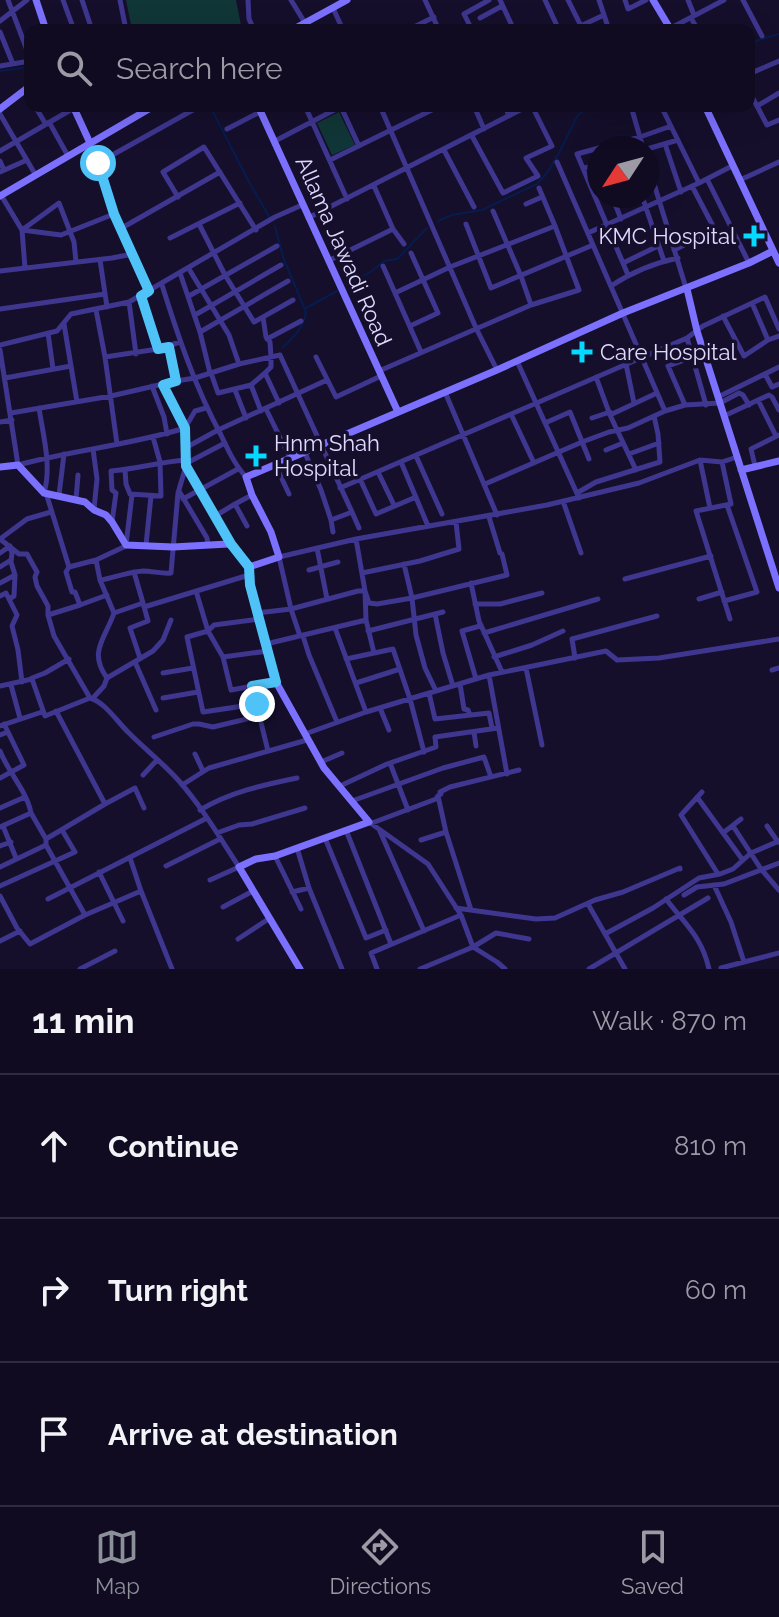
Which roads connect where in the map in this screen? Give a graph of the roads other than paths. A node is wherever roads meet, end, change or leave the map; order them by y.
1 (8, 0) edge
2 (27, 0) edge
3 (36, 0) edge
4 (63, 0) edge
5 (82, 0) edge
6 (120, 0) edge
7 (248, 0) edge
8 (291, 0) edge
9 (425, 0) edge
10 (489, 0) edge
11 (545, 0) edge
12 (568, 0) edge
13 (599, 0) edge
14 (625, 0) edge
15 (646, 0) edge
16 (653, 0) edge
17 (688, 0) edge
18 (724, 0) edge
19 (743, 0) edge
20 (343, 1) edge
21 (501, 3) edge
22 (333, 8) junction
23 (13, 12) junction
24 (604, 15) junction
25 (693, 16) junction
26 (434, 17) junction
27 (480, 18) dead end
28 (0, 21) edge
29 (305, 23) joint
30 (44, 24) edge
31 (72, 24) edge
32 (90, 24) edge
33 (125, 24) edge
34 (251, 24) edge
35 (340, 24) edge
36 (421, 24) edge
37 (437, 24) edge
38 (469, 24) edge
39 (511, 24) edge
40 (556, 24) edge
41 (580, 24) edge
42 (585, 24) edge
43 (607, 24) edge
44 (666, 24) edge
45 (679, 24) edge
46 (696, 24) edge
47 (757, 26) joint
48 (0, 32) edge
49 (762, 36) dead end
50 (24, 43) edge
51 (24, 61) edge
52 (779, 61) edge
53 (13, 64) junction
54 (0, 66) edge
55 (755, 71) edge
56 (779, 93) edge
57 (24, 95) edge
58 (755, 102) edge
59 (757, 106) junction
60 (0, 112) edge
61 (40, 112) edge
62 (65, 112) edge
63 (76, 112) edge
64 (139, 112) edge
65 (189, 112) edge
66 (254, 112) edge
67 (260, 112) edge
68 (308, 112) edge
69 (331, 112) edge
70 (345, 112) edge
71 (383, 112) edge
72 (428, 112) edge
73 (477, 112) edge
74 (507, 112) edge
75 (517, 112) edge
76 (533, 112) edge
77 (633, 112) edge
78 (664, 112) edge
79 (708, 112) edge
80 (509, 116) junction
81 (779, 120) edge
82 (47, 122) junction
83 (312, 122) junction
84 (671, 126) junction
85 (227, 129) dead end
86 (484, 129) junction
87 (391, 130) junction
88 (471, 135) junction
89 (640, 136) edge
90 (643, 136) edge
91 (678, 140) junction
92 (275, 141) junction
93 (16, 142) junction
94 (88, 144) junction
95 (665, 144) junction
96 (659, 145) edge
97 (359, 146) junction
98 (444, 150) junction
99 (0, 151) edge
100 (587, 151) edge
101 (68, 156) junction
102 (27, 160) junction
103 (330, 160) junction
104 (0, 161) edge
105 (557, 162) dead end
106 (779, 162) edge
107 (98, 163) junction
108 (732, 166) junction
109 (587, 167) edge
110 (584, 168) junction
111 (408, 169) junction
112 (2, 171) edge
113 (220, 172) junction
114 (35, 174) junction
115 (707, 179) junction
116 (740, 180) junction
117 (696, 185) junction
118 (374, 186) junction
119 (539, 188) dead end
120 (681, 192) junction
121 (0, 195) edge
122 (178, 197) junction
123 (542, 197) junction
124 (347, 199) junction
125 (659, 201) joint
126 (240, 203) junction
127 (526, 204) dead end
128 (302, 205) junction
129 (474, 207) dead end
130 (617, 208) edge
131 (643, 208) edge
132 (645, 208) edge
133 (493, 211) dead end
134 (114, 214) junction
135 (308, 218) junction
136 (621, 219) junction
137 (199, 224) junction
138 (466, 224) dead end
139 (606, 225) junction
140 (555, 226) junction
141 (120, 229) junction
142 (393, 229) junction
143 (22, 230) junction
144 (256, 230) junction
145 (70, 231) junction
146 (588, 233) junction
147 (170, 238) dead end
148 (404, 244) dead end
149 (507, 244) junction
150 (593, 245) junction
151 (277, 246) dead end
152 (658, 246) junction
153 (674, 250) junction
154 (773, 251) junction
155 (411, 253) dead end
156 (133, 254) junction
157 (213, 254) junction
158 (478, 256) junction
159 (566, 258) junction
160 (678, 258) junction
161 (100, 260) junction
162 (328, 261) junction
163 (664, 261) junction
164 (76, 262) junction
165 (623, 263) junction
166 (749, 263) junction
167 (779, 263) edge
168 (281, 265) dead end
169 (383, 266) dead end
170 (450, 267) junction
171 (25, 268) junction
172 (189, 269) junction
173 (0, 271) edge
174 (180, 273) junction
175 (225, 275) junction
176 (628, 275) junction
177 (521, 276) junction
178 (422, 280) junction
179 (288, 281) dead end
180 (162, 285) junction
181 (611, 286) junction
182 (202, 289) junction
183 (687, 289) junction
184 (149, 291) junction
185 (235, 291) junction
186 (395, 293) junction
187 (105, 294) junction
188 (141, 296) junction
189 (189, 296) junction
190 (293, 300) dead end
191 (129, 302) junction
192 (752, 303) junction
193 (212, 305) junction
194 (531, 305) junction
195 (107, 307) junction
196 (245, 307) junction
197 (0, 309) edge
198 (96, 310) junction
199 (623, 313) junction
200 (195, 315) junction
201 (723, 316) junction
202 (263, 317) junction
203 (221, 321) junction
204 (301, 321) dead end
205 (64, 322) junction
206 (410, 326) junction
207 (476, 328) junction
208 (779, 329) edge
209 (697, 331) junction
210 (200, 332) junction
211 (48, 333) junction
212 (779, 336) edge
213 (687, 338) junction
214 (267, 339) junction
215 (768, 340) junction
216 (180, 342) junction
217 (169, 347) junction
218 (0, 348) edge
219 (158, 349) junction
220 (421, 352) junction
221 (136, 354) junction
222 (105, 357) junction
223 (271, 357) junction
224 (316, 357) dead end
225 (642, 357) junction
226 (693, 357) junction
227 (517, 361) junction
228 (239, 364) junction
229 (626, 364) junction
230 (71, 366) junction
231 (779, 367) edge
232 (53, 369) junction
233 (497, 370) junction
234 (211, 373) junction
235 (265, 373) junction
236 (380, 374) junction
237 (765, 374) junction
238 (596, 377) junction
239 (5, 378) junction
240 (195, 378) junction
241 (327, 380) junction
242 (176, 381) junction
243 (779, 384) edge
244 (163, 385) junction
245 (251, 385) junction
246 (152, 386) junction
247 (235, 390) junction
248 (445, 392) junction
249 (297, 393) junction
250 (657, 393) junction
251 (111, 396) junction
252 (719, 400) junction
253 (758, 400) junction
254 (77, 402) junction
255 (279, 403) junction
256 (536, 403) junction
257 (634, 403) junction
258 (685, 405) junction
259 (706, 405) junction
260 (749, 405) junction
261 (39, 408) junction
262 (206, 408) junction
263 (264, 410) junction
264 (779, 410) edge
265 (665, 411) junction
266 (398, 412) junction
267 (610, 413) junction
268 (511, 414) junction
269 (11, 416) junction
270 (654, 416) junction
271 (724, 416) junction
272 (246, 418) junction
273 (592, 418) dead end
274 (0, 422) edge
275 (545, 423) junction
276 (185, 428) junction
277 (218, 430) junction
278 (617, 430) junction
279 (167, 434) junction
280 (464, 435) junction
281 (778, 436) edge
282 (153, 437) junction
283 (582, 442) junction
284 (225, 443) junction
285 (623, 443) junction
286 (659, 443) junction
287 (117, 444) junction
288 (320, 445) junction
289 (187, 447) junction
290 (93, 449) junction
291 (606, 450) dead end
292 (304, 452) junction
293 (559, 453) junction
294 (64, 454) junction
295 (629, 454) junction
296 (416, 456) junction
297 (46, 457) junction
298 (737, 457) junction
299 (290, 458) junction
300 (589, 459) dead end
301 (700, 460) junction
302 (779, 461) edge
303 (160, 462) junction
304 (401, 462) junction
305 (722, 462) junction
306 (185, 463) junction
307 (534, 463) junction
308 (275, 464) junction
309 (18, 465) junction
310 (755, 466) junction
311 (0, 467) edge
312 (238, 469) junction
313 (125, 470) junction
314 (636, 470) junction
315 (741, 470) junction
316 (378, 472) junction
317 (78, 475) dead end
318 (246, 477) junction
319 (360, 479) junction
320 (485, 484) junction
321 (340, 488) junction
322 (201, 490) junction
323 (179, 491) junction
324 (45, 493) junction
325 (130, 494) junction
326 (289, 494) dead end
327 (59, 495) junction
328 (252, 495) junction
329 (578, 495) junction
330 (151, 496) junction
331 (416, 497) junction
332 (183, 499) junction
333 (76, 500) junction
334 (563, 501) junction
335 (235, 504) junction
336 (394, 505) junction
337 (727, 505) junction
338 (710, 508) junction
339 (94, 510) junction
340 (51, 512) junction
341 (352, 512) junction
342 (442, 514) dead end
343 (497, 515) junction
344 (215, 516) junction
345 (489, 517) junction
346 (331, 520) junction
347 (112, 522) junction
348 (456, 522) junction
349 (247, 526) dead end
350 (428, 526) junction
351 (359, 528) dead end
352 (333, 532) dead end
353 (0, 539) edge
354 (356, 539) junction
355 (231, 544) junction
356 (127, 545) junction
357 (146, 545) junction
358 (208, 545) junction
359 (10, 546) junction
360 (173, 547) junction
361 (317, 548) junction
362 (0, 553) edge
363 (581, 553) dead end
364 (711, 556) junction
365 (279, 557) junction
366 (11, 560) junction
367 (96, 560) junction
368 (338, 562) dead end
369 (404, 564) junction
370 (0, 567) edge
371 (69, 567) junction
372 (321, 567) junction
373 (309, 570) dead end
374 (249, 571) junction
375 (134, 572) junction
376 (362, 573) junction
377 (15, 575) junction
378 (625, 579) dead end
379 (102, 580) junction
380 (0, 583) edge
381 (471, 583) junction
382 (779, 588) edge
383 (196, 591) junction
384 (365, 591) junction
385 (722, 592) junction
386 (542, 593) dead end
387 (107, 595) junction
388 (0, 596) edge
389 (412, 598) junction
390 (9, 599) junction
391 (327, 599) junction
392 (598, 599) dead end
393 (699, 599) dead end
394 (724, 601) junction
395 (475, 604) junction
396 (80, 605) junction
397 (144, 605) junction
398 (291, 609) junction
399 (443, 612) dead end
400 (114, 613) junction
401 (435, 614) junction
402 (48, 615) junction
403 (258, 616) junction
404 (657, 616) dead end
405 (730, 619) dead end
406 (171, 620) dead end
407 (366, 620) junction
408 (415, 620) junction
409 (480, 626) junction
410 (335, 628) junction
411 (208, 631) junction
412 (368, 631) junction
413 (563, 631) dead end
414 (484, 633) junction
415 (302, 636) junction
416 (779, 639) edge
417 (267, 648) junction
418 (374, 653) junction
419 (223, 657) junction
420 (494, 657) junction
421 (575, 658) junction
422 (69, 659) junction
423 (346, 659) junction
424 (138, 660) junction
425 (193, 668) junction
426 (526, 668) junction
427 (400, 669) junction
428 (502, 672) junction
429 (163, 673) dead end
430 (489, 675) junction
431 (107, 678) junction
432 (32, 679) junction
433 (476, 679) junction
434 (22, 682) junction
435 (276, 682) junction
436 (356, 683) junction
437 (11, 685) junction
438 (456, 685) junction
439 (0, 686) edge
440 (252, 686) junction
441 (198, 692) junction
442 (432, 692) junction
443 (92, 698) junction
444 (163, 698) dead end
445 (410, 699) junction
446 (257, 704) junction
447 (380, 708) junction
448 (56, 710) junction
449 (156, 710) dead end
450 (42, 712) junction
451 (366, 712) junction
452 (470, 715) junction
453 (259, 716) junction
454 (20, 718) junction
455 (337, 722) junction
456 (2, 725) edge
457 (495, 728) junction
458 (389, 730) dead end
459 (8, 732) junction
460 (474, 732) junction
461 (0, 735) edge
462 (154, 737) dead end
463 (306, 737) junction
464 (542, 745) dead end
465 (476, 746) dead end
466 (0, 751) edge
467 (268, 751) junction
468 (424, 752) junction
469 (342, 753) dead end
470 (195, 754) dead end
471 (157, 760) junction
472 (321, 762) junction
473 (390, 763) junction
474 (519, 770) dead end
475 (203, 771) junction
476 (12, 772) junction
477 (507, 774) junction
478 (143, 775) dead end
479 (491, 777) junction
480 (0, 778) edge
481 (297, 778) dead end
482 (398, 784) junction
483 (182, 785) junction
484 (339, 786) junction
485 (438, 796) junction
486 (25, 797) junction
487 (352, 801) junction
488 (105, 804) junction
489 (0, 808) edge
490 (144, 808) dead end
491 (305, 808) dead end
492 (200, 810) junction
493 (408, 810) junction
494 (31, 813) junction
495 (207, 818) junction
496 (741, 819) dead end
497 (370, 822) junction
498 (733, 826) junction
499 (767, 826) dead end
500 (2, 827) edge
501 (378, 828) junction
502 (62, 830) junction
503 (346, 830) junction
504 (446, 832) junction
505 (723, 833) junction
506 (219, 836) junction
507 (325, 838) junction
508 (421, 840) dead end
509 (11, 842) junction
510 (46, 842) junction
511 (778, 842) edge
512 (0, 846) edge
513 (297, 848) junction
514 (751, 853) junction
515 (275, 856) junction
516 (130, 857) junction
517 (16, 858) junction
518 (742, 859) junction
519 (56, 861) junction
520 (779, 863) edge
521 (166, 866) dead end
522 (0, 867) edge
523 (239, 867) junction
524 (680, 869) dead end
525 (761, 869) junction
526 (99, 872) junction
527 (718, 874) junction
528 (210, 880) dead end
529 (714, 885) junction
530 (0, 886) edge
531 (71, 887) junction
532 (309, 888) junction
533 (254, 890) junction
534 (779, 890) edge
535 (141, 891) junction
536 (292, 892) junction
537 (684, 895) dead end
538 (0, 896) edge
539 (708, 898) dead end
540 (48, 899) dead end
541 (666, 899) junction
542 (113, 902) junction
543 (588, 904) junction
544 (223, 907) dead end
545 (456, 908) junction
546 (301, 909) dead end
547 (3, 910) edge
548 (471, 910) junction
549 (85, 915) junction
550 (461, 915) junction
551 (679, 916) junction
552 (270, 918) junction
553 (123, 921) dead end
554 (386, 930) junction
555 (20, 931) junction
556 (424, 931) junction
557 (605, 934) junction
558 (238, 939) dead end
559 (529, 939) dead end
560 (0, 941) edge
561 (391, 944) junction
562 (473, 947) junction
563 (115, 951) dead end
564 (779, 953) edge
565 (616, 954) junction
566 (744, 962) junction
567 (80, 969) edge
568 (172, 969) edge
569 (300, 969) edge
570 (342, 969) edge
571 (377, 969) edge
572 (420, 969) edge
573 (505, 969) edge
574 (589, 969) edge
575 (625, 969) edge
576 (709, 969) edge
577 (719, 969) edge

1 - 23 street
2 - 23 street
3 - 30 street
4 - 31 street
5 - 32 street
6 - 33 street
7 - 34 street
8 - 29 street
9 - 26 street
10 - 38 street
11 - 40 street
12 - 41 street
13 - 24 street
14 - 15 street
16 - 44 street
17 - 25 street
18 - 25 street
19 - 47 street
20 - 22 street
21 - 27 street
21 - 39 street
22 - 29 street
22 - 35 street
23 - 28 street
23 - 50 street
24 - 42 street
24 - 43 street
25 - 45 street
25 - 46 street
26 - 36 street
26 - 37 street
47 - 49 street
48 - 53 street
51 - 53 street
52 - 55 street
53 - 54 street
56 - 59 street
57 - 60 street
58 - 59 street
59 - 81 street
60 - 93 street
61 - 82 street
62 - 82 street
63 - 94 street
64 - 94 street
65 - 107 street
66 - 85 street
67 - 92 street, Allama Jawadi Road
68 - 83 street
69 - 83 street
70 - 97 street
71 - 87 street
72 - 87 street
73 - 86 street
74 - 80 street
75 - 80 street
76 - 88 street
77 - 89 street
78 - 84 street
79 - 108 street
80 - 86 street
82 - 93 street
82 - 101 street
83 - 92 street
83 - 103 street
84 - 90 street
84 - 91 street
86 - 88 street
87 - 97 street
87 - 111 street
88 - 98 street
91 - 95 street
91 - 117 street
92 - 128 street, Allama Jawadi Road
93 - 99 street
93 - 102 street
94 - 101 street
94 - 107 street
95 - 96 street
95 - 120 street
97 - 103 street
98 - 111 street
98 - 129 street
100 - 110 street
101 - 114 street
102 - 112 street
102 - 114 street
103 - 124 street
104 - 112 street
105 - 146 street
106 - 116 street
107 - 134 street
108 - 115 street
108 - 116 street
109 - 110 street
110 - 139 street
111 - 118 street
111 - 170 street
113 - 122 street
113 - 122 street
113 - 126 street
114 - 121 street
115 - 117 street
115 - 166 street
116 - 154 street
117 - 120 street
117 - 153 street
118 - 124 street
118 - 142 street
119 - 123 street
120 - 125 street
121 - 143 street
122 - 141 street
123 - 127 street
123 - 140 street
124 - 135 street
125 - 153 street
126 - 137 street
126 - 144 street
128 - 135 street, Allama Jawadi Road
128 - 144 street
130 - 136 street
131 - 136 street
132 - 152 street
133 - 149 street
134 - 141 street
134 - 145 street
135 - 162 street, Allama Jawadi Road
136 - 139 street
137 - 147 street
137 - 157 street
138 - 158 street
139 - 146 street
139 - 165 street
140 - 149 street
140 - 159 street
141 - 156 street
142 - 148 street
142 - 162 street
143 - 145 street
143 - 145 street
143 - 171 street
144 - 157 street
145 - 164 street
146 - 150 street
149 - 158 street
149 - 177 street
150 - 159 street
150 - 181 street
151 - 175 street
152 - 163 street
152 - 165 street
153 - 160 street
154 - 166 street
154 - 167 street
155 - 178 street
156 - 161 street
156 - 184 street
157 - 172 street
157 - 175 street
158 - 170 street
158 - 177 street
159 - 177 street
159 - 194 street
160 - 163 street
160 - 183 street
161 - 164 street
161 - 187 street
162 - 236 street, Allama Jawadi Road
163 - 176 street
164 - 171 street
165 - 176 street
166 - 183 street
168 - 185 street
169 - 186 street
170 - 178 street
170 - 207 street
171 - 173 street
172 - 174 street
172 - 182 street
174 - 180 street
174 - 189 street
175 - 182 street
175 - 185 street
176 - 181 street
177 - 194 street
178 - 186 street
178 - 206 street
179 - 196 street
180 - 184 street
180 - 216 street
181 - 199 street
182 - 189 street
182 - 193 street
183 - 199 street
183 - 209 street
184 - 188 street
185 - 193 street
185 - 196 street
186 - 206 street
187 - 195 street
187 - 197 street
188 - 191 street
188 - 219 street
189 - 200 street
190 - 202 street
191 - 195 street
191 - 221 street
192 - 201 street
192 - 208 street
192 - 215 street
193 - 200 street
193 - 203 street
194 - 207 street
195 - 198 street
196 - 202 street
196 - 203 street
198 - 205 street
198 - 222 street
199 - 225 street
199 - 227 street
200 - 210 street
201 - 209 street
201 - 215 street
202 - 214 street
203 - 210 street
203 - 228 street
204 - 214 street
205 - 211 street
205 - 230 street
206 - 220 street
207 - 220 street
207 - 233 street
209 - 213 street
209 - 252 street
210 - 234 street
211 - 218 street
211 - 232 street
212 - 215 street
213 - 225 street
213 - 226 street
214 - 223 street
216 - 217 street
216 - 240 street
217 - 219 street
217 - 242 street
218 - 239 street
219 - 221 street
220 - 236 street
221 - 222 street
222 - 251 street
223 - 228 street
223 - 235 street
223 - 249 street
224 - 241 street
225 - 229 street
225 - 250 street
226 - 258 street
226 - 259 street
227 - 233 street
227 - 256 street
228 - 234 street
229 - 238 street
229 - 257 street
230 - 232 street
230 - 254 street
231 - 237 street
232 - 239 street
233 - 248 street
234 - 240 street
234 - 247 street
235 - 245 street
235 - 255 street
236 - 241 street
236 - 266 street, Allama Jawadi Road
237 - 243 street
237 - 252 street
238 - 256 street
238 - 267 street
239 - 269 street
240 - 242 street
240 - 262 street
241 - 249 street
242 - 244 street
244 - 246 street
244 - 276 street
245 - 247 street
245 - 263 street
246 - 251 street
246 - 279 street
247 - 272 street
248 - 266 street
248 - 280 street
249 - 255 street
249 - 288 street
250 - 257 street
250 - 265 street
251 - 254 street
251 - 287 street
252 - 259 street
252 - 260 street
252 - 271 street
253 - 260 street
253 - 264 street
253 - 281 street
254 - 261 street
255 - 263 street
256 - 268 street
256 - 275 street
257 - 267 street
258 - 259 street
258 - 265 street
260 - 271 street
261 - 269 street
261 - 297 street
262 - 276 street
262 - 277 street
263 - 272 street
263 - 299 street
265 - 270 street
266 - 288 street
267 - 273 street
267 - 278 street
268 - 280 street
268 - 307 street
269 - 274 street
269 - 309 street
270 - 278 street
270 - 286 street
271 - 298 street
272 - 277 street
275 - 283 street
275 - 293 street
276 - 279 street
276 - 289 street
277 - 284 street
277 - 289 street
278 - 283 street
278 - 285 street
279 - 282 street
280 - 296 street
280 - 320 street
281 - 310 street
282 - 287 street
282 - 303 street
283 - 293 street
283 - 300 street
284 - 306 street
284 - 312 street
285 - 291 street
285 - 295 street
286 - 295 street
286 - 314 street
287 - 290 street
288 - 292 street
288 - 321 street
289 - 306 street
290 - 294 street
290 - 339 street
292 - 299 street
292 - 346 street
293 - 307 street
293 - 329 street
294 - 297 street
294 - 327 street
295 - 314 street
296 - 304 street
296 - 342 street
297 - 309 street
297 - 324 street
298 - 305 street
298 - 315 street
299 - 308 street
301 - 305 street
301 - 329 street
301 - 338 street
302 - 310 street
303 - 306 street
303 - 313 street
303 - 330 street
304 - 316 street
304 - 331 street
305 - 337 street
306 - 322 street
306 - 323 street
307 - 320 street
308 - 318 street
308 - 326 street
309 - 311 street
309 - 324 street
310 - 315 street
312 - 318 street
312 - 322 street
313 - 325 street
313 - 347 street
314 - 329 street
315 - 382 street
316 - 319 street
316 - 336 street
317 - 333 street
318 - 328 street
319 - 321 street
319 - 336 street
320 - 343 street
321 - 341 street
322 - 332 street
322 - 344 street
323 - 332 street
323 - 360 street
324 - 327 street
324 - 340 street
325 - 330 street
325 - 356 street
327 - 333 street
328 - 335 street
328 - 365 street
329 - 334 street
330 - 357 street
331 - 336 street
331 - 350 street
332 - 358 street
333 - 339 street
334 - 343 street
334 - 363 street
335 - 344 street
335 - 349 street
337 - 338 street
337 - 394 street
338 - 364 street
339 - 347 street
340 - 353 street
340 - 371 street
341 - 346 street
341 - 351 street
343 - 345 street
344 - 355 street
345 - 348 street
345 - 381 street
346 - 352 street
347 - 356 street
348 - 350 street
348 - 369 street
350 - 354 street
353 - 359 street
354 - 361 street
354 - 376 street
355 - 358 street
355 - 374 street
356 - 357 street
356 - 367 street
357 - 360 street
358 - 360 street
359 - 362 street
359 - 366 street
359 - 402 street
360 - 375 street
361 - 365 street
361 - 372 street
364 - 378 street
364 - 385 street
365 - 374 street
365 - 398 street
366 - 370 street
366 - 377 street
367 - 371 street
367 - 379 street
368 - 372 street
369 - 376 street
369 - 389 street
371 - 396 street
372 - 373 street
372 - 391 street
374 - 383 street
374 - 403 street
375 - 379 street
375 - 397 street
376 - 384 street
377 - 380 street
377 - 390 street
379 - 387 street
381 - 389 street
381 - 395 street
383 - 397 street
383 - 411 street
384 - 389 street
384 - 391 street
384 - 407 street
385 - 393 street
385 - 394 street
386 - 395 street
387 - 396 street
387 - 400 street
388 - 390 street
389 - 408 street
390 - 434 street
391 - 398 street
392 - 414 street
394 - 405 street
395 - 409 street
396 - 402 street
397 - 400 street
397 - 424 street
398 - 403 street
398 - 415 street
399 - 401 street
400 - 431 street
401 - 408 street
401 - 438 street
402 - 422 street
403 - 411 street
403 - 417 street
404 - 421 street
406 - 424 street
407 - 410 street
407 - 412 street
408 - 412 street
408 - 442 street
409 - 414 street
409 - 433 street
410 - 415 street
410 - 423 street
411 - 419 street
411 - 425 street
412 - 418 street
413 - 420 street
414 - 420 street
415 - 417 street
415 - 455 street
416 - 421 street
417 - 419 street
417 - 435 street
418 - 423 street
418 - 427 street
419 - 440 street
420 - 428 street
421 - 426 street
422 - 432 street
422 - 443 street
423 - 436 street
424 - 431 street
424 - 449 street
425 - 429 street
425 - 441 street
426 - 428 street
426 - 464 street
427 - 436 street
427 - 445 street
428 - 430 street
430 - 433 street
430 - 457 street
431 - 443 street
432 - 434 street
432 - 450 street
433 - 438 street
434 - 437 street
435 - 440 street
435 - 463 street
436 - 451 street
437 - 439 street
437 - 454 street
438 - 442 street
438 - 452 street
440 - 446 street
441 - 444 street
441 - 446 street
442 - 445 street
442 - 452 street
443 - 448 street
443 - 471 street
445 - 447 street
445 - 468 street
446 - 453 street
447 - 451 street
447 - 458 street
448 - 450 street
448 - 488 street
450 - 454 street
451 - 455 street
452 - 457 street
453 - 462 street
453 - 467 street
454 - 456 street
455 - 463 street
456 - 459 street
457 - 460 street
457 - 477 street
459 - 461 street
459 - 476 street
460 - 465 street
460 - 468 street
463 - 467 street
463 - 472 street
466 - 476 street
467 - 475 street
468 - 473 street
469 - 472 street
470 - 475 street
471 - 478 street
471 - 483 street
472 - 484 street
473 - 482 street
473 - 484 street
474 - 477 street
475 - 483 street
476 - 480 street
476 - 486 street
477 - 479 street
479 - 482 street
479 - 485 street
481 - 492 street
482 - 487 street
482 - 493 street
483 - 492 street
484 - 487 street
485 - 493 street
485 - 504 street
486 - 489 street
486 - 494 street
487 - 497 street
488 - 490 street
488 - 502 street
491 - 506 street
492 - 495 street
493 - 497 street
494 - 500 street
494 - 510 street
495 - 506 street
495 - 516 street
496 - 498 street
497 - 501 street
497 - 503 street
498 - 505 street
498 - 514 street
499 - 511 street
500 - 509 street
501 - 545 street
501 - 556 street
502 - 510 street
502 - 519 street
503 - 507 street
503 - 554 street
504 - 508 street
504 - 548 street
505 - 518 street
505 - 527 street
506 - 521 street
506 - 523 street
507 - 513 street
507 - 554 street
509 - 512 street
509 - 517 street
510 - 517 street
510 - 519 street
511 - 514 street
513 - 515 street
513 - 532 street
514 - 518 street
514 - 525 street
515 - 523 street
515 - 536 street
516 - 526 street
516 - 535 street
517 - 522 street
518 - 527 street
519 - 530 street
519 - 531 street
520 - 525 street
523 - 528 street
523 - 533 street
524 - 543 street
525 - 529 street
525 - 534 street
526 - 531 street
526 - 542 street
527 - 541 street
529 - 537 street
529 - 566 street
531 - 540 street
531 - 549 street
532 - 536 street
532 - 570 street
533 - 544 street
533 - 552 street
535 - 542 street
535 - 568 street
536 - 546 street
538 - 547 street
539 - 551 street
541 - 551 street
541 - 557 street
542 - 549 street
542 - 553 street
543 - 548 street
543 - 557 street
545 - 548 street
545 - 550 street
547 - 555 street
549 - 555 street
550 - 556 street
550 - 562 street
551 - 565 street
551 - 576 street
552 - 558 street
552 - 569 street
554 - 561 street
555 - 560 street
556 - 561 street
557 - 565 street
559 - 562 street
561 - 571 street
562 - 572 street
562 - 573 street
563 - 567 street
564 - 566 street
565 - 574 street
565 - 575 street
566 - 577 street

